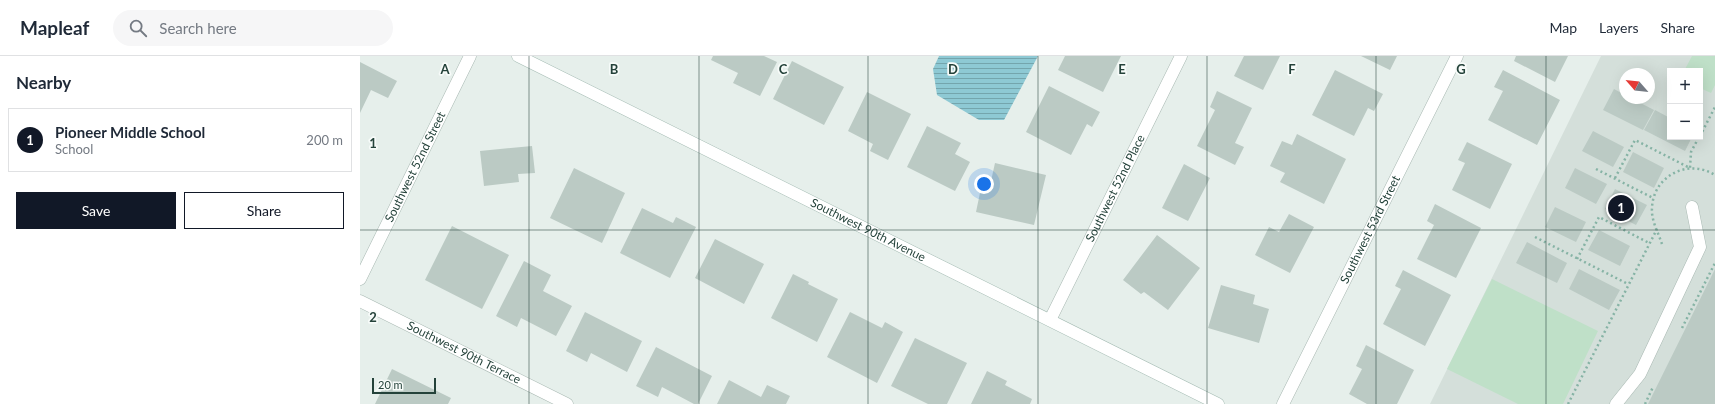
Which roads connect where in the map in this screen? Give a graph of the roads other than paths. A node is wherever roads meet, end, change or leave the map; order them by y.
1 (470, 56) edge
2 (518, 56) edge
3 (1181, 56) edge
4 (1457, 56) edge
5 (1692, 206) dead end
6 (360, 279) edge
7 (360, 301) edge
8 (1050, 320) junction
9 (567, 404) edge
10 (1218, 404) edge
11 (1283, 404) edge
12 (1616, 404) edge

1 - 6 street, Southwest 52nd Street
2 - 8 street, Southwest 90th Avenue
3 - 8 street, Southwest 52nd Place
4 - 11 street, Southwest 53rd Street
5 - 12 street
7 - 9 street, Southwest 90th Terrace
8 - 10 street, Southwest 90th Avenue

